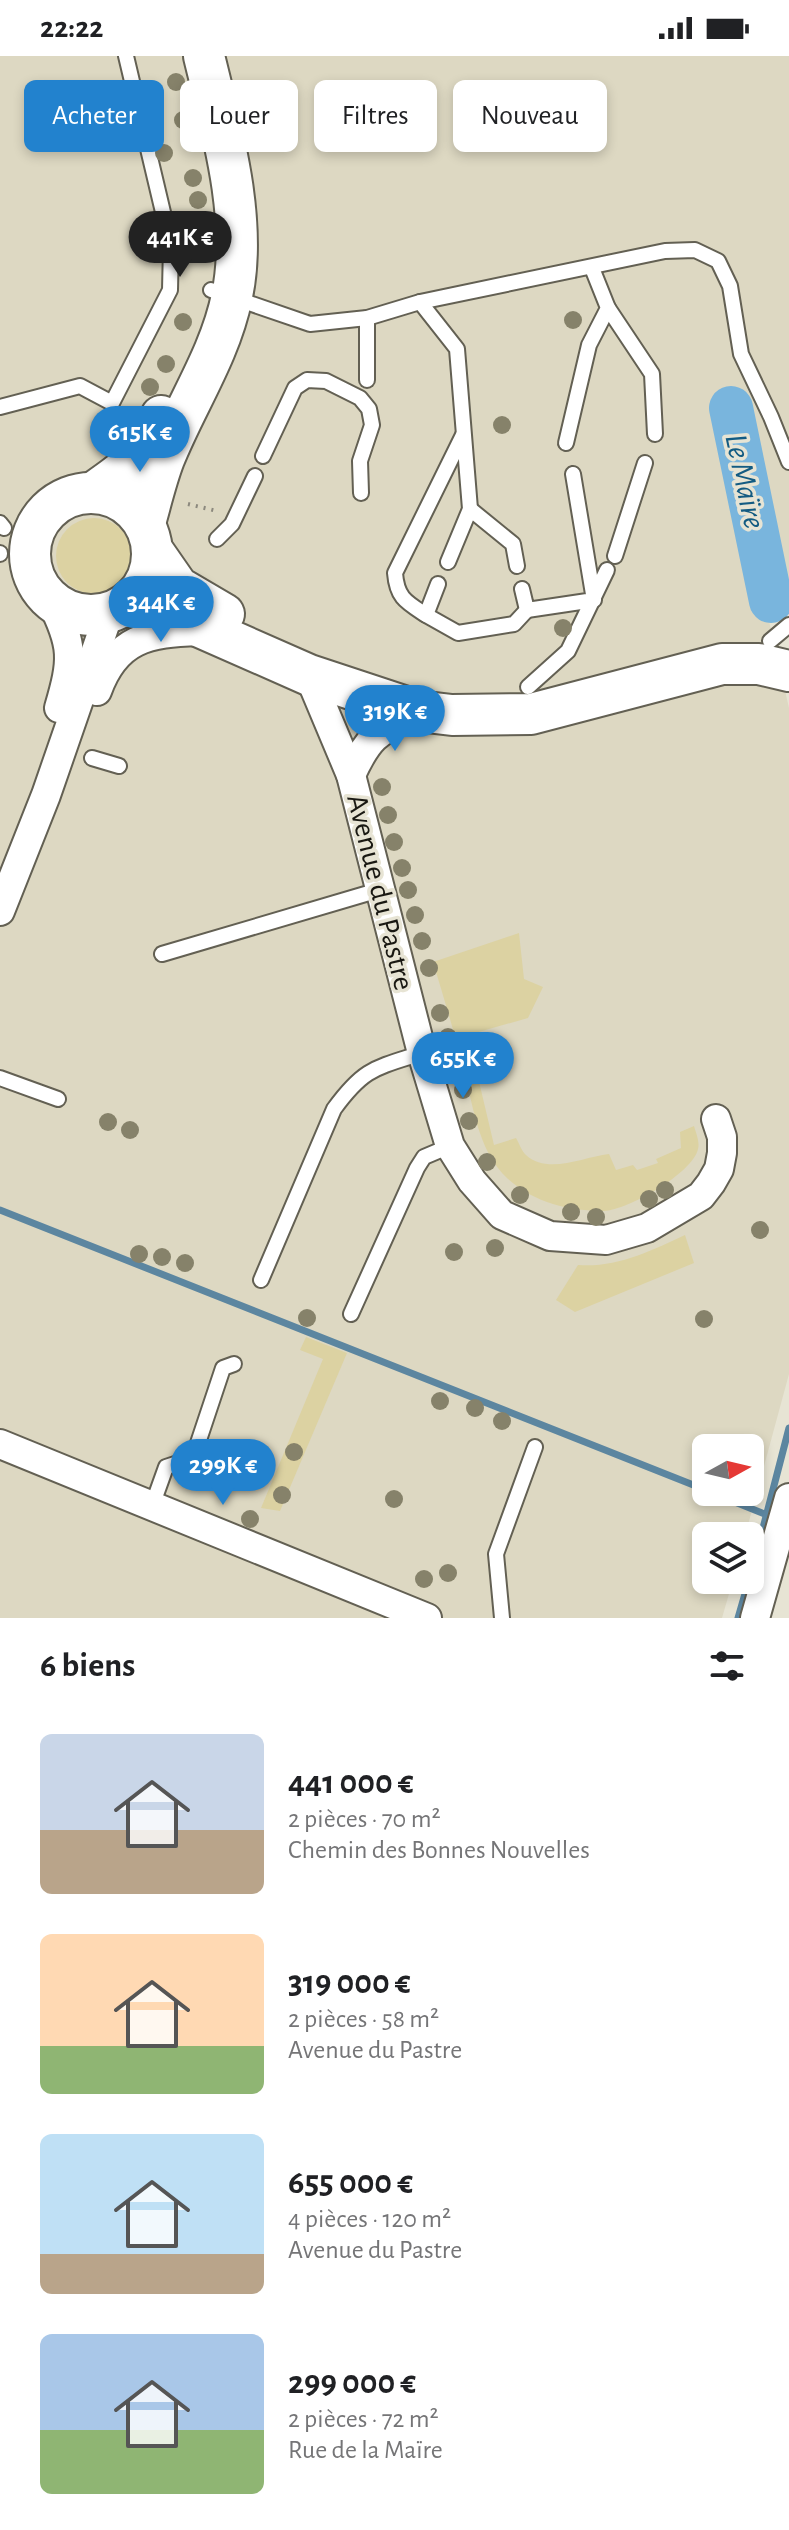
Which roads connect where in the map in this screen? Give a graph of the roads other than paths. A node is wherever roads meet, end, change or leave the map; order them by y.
1 (126, 56) edge
2 (178, 56) edge
3 (204, 56) edge
4 (592, 268) junction
5 (222, 293) junction
6 (420, 302) junction
7 (608, 308) junction
8 (367, 318) junction
9 (367, 380) dead end
10 (0, 407) edge
11 (655, 434) dead end
12 (463, 435) junction
13 (566, 443) dead end
14 (263, 456) dead end
15 (789, 462) edge
16 (645, 463) dead end
17 (573, 474) dead end
18 (255, 476) dead end
19 (94, 492) junction
20 (361, 493) dead end
21 (470, 509) junction
22 (6, 537) edge
23 (149, 537) junction
24 (217, 539) dead end
25 (615, 556) dead end
26 (448, 562) dead end
27 (517, 566) dead end
28 (607, 570) dead end
29 (438, 584) dead end
30 (42, 588) junction
31 (522, 589) dead end
32 (594, 600) junction
33 (116, 610) junction
34 (527, 610) junction
35 (426, 615) junction
36 (212, 631) junction
37 (784, 646) edge
38 (309, 675) junction
39 (528, 687) junction
40 (418, 711) junction
41 (92, 758) dead end
42 (119, 766) dead end
43 (351, 775) junction
44 (46, 795) junction
45 (379, 890) junction
46 (3, 896) edge
47 (162, 954) dead end
48 (422, 1053) junction
49 (0, 1078) edge
50 (58, 1099) dead end
51 (716, 1119) dead end
52 (450, 1146) junction
53 (261, 1280) dead end
54 (351, 1314) dead end
55 (234, 1364) dead end
56 (0, 1444) edge
57 (535, 1447) dead end
58 (789, 1498) edge
59 (152, 1506) junction
60 (387, 1610) edge
61 (427, 1618) edge
62 (502, 1618) edge
63 (755, 1618) edge

1 - 10 lane
2 - 5 street
3 - 5 street
4 - 6 lane
4 - 7 lane
4 - 15 lane
5 - 8 lane
5 - 19 street
5 - 23 street
6 - 8 lane
6 - 12 lane
7 - 11 lane
7 - 13 lane
8 - 9 lane
12 - 21 lane
12 - 35 lane
14 - 20 lane
16 - 25 lane
17 - 32 lane
18 - 24 lane
19 - 22 street
19 - 23 street
21 - 26 lane
21 - 27 lane
22 - 30 street
23 - 33 street
23 - 39 street
28 - 32 lane
29 - 35 lane
30 - 33 street
30 - 44 street
31 - 34 lane
32 - 34 lane
32 - 39 lane
33 - 36 street
33 - 44 street
34 - 35 lane
36 - 38 street
36 - 44 street
37 - 39 street
37 - 40 street
38 - 40 street
38 - 43 street, Avenue du Pastre
40 - 43 street
41 - 42 lane
43 - 45 street, Avenue du Pastre
44 - 46 street
45 - 47 lane
45 - 48 street, Avenue du Pastre
48 - 52 street, Avenue du Pastre
48 - 53 lane
49 - 50 lane
51 - 52 street, Avenue du Pastre
52 - 54 lane
55 - 59 lane
56 - 59 street
57 - 62 lane
58 - 63 street
59 - 60 street
60 - 61 street

